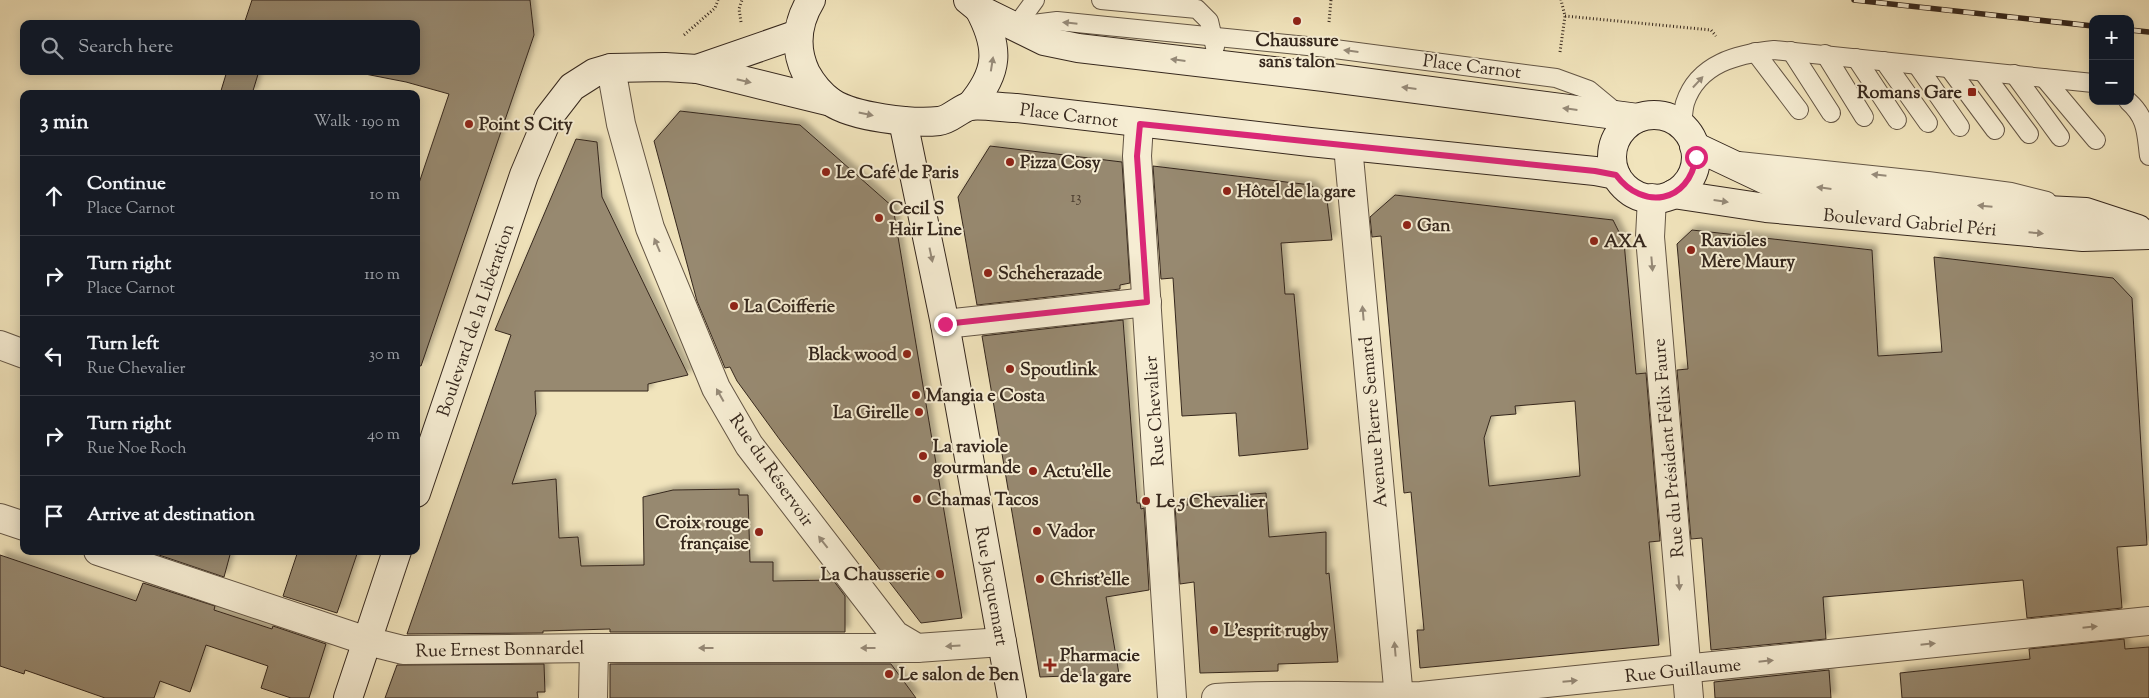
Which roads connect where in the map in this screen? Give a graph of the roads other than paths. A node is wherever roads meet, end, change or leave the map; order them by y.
1 (811, 0) edge
2 (1035, 0) edge
3 (1102, 0) edge
4 (973, 4) edge
5 (1016, 26) junction
6 (798, 34) junction
7 (1214, 38) junction
8 (1790, 51) junction
9 (1755, 52) junction
10 (1825, 54) junction
11 (1856, 58) junction
12 (1884, 61) junction
13 (1216, 65) junction
14 (1917, 65) junction
15 (611, 68) junction
16 (1949, 68) junction
17 (696, 69) junction
18 (1983, 72) junction
19 (2014, 74) junction
20 (2044, 78) junction
21 (2089, 83) edge
22 (831, 102) junction
23 (2132, 105) edge
24 (970, 106) junction
25 (1799, 110) dead end
26 (1831, 113) dead end
27 (1628, 116) junction
28 (1864, 117) dead end
29 (1897, 120) dead end
30 (903, 122) junction
31 (1928, 123) dead end
32 (1140, 124) junction
33 (1960, 127) dead end
34 (1994, 130) dead end
35 (2029, 134) dead end
36 (1688, 136) junction
37 (2060, 136) dead end
38 (2096, 140) dead end
39 (1348, 146) junction
40 (2149, 156) edge
41 (1616, 175) junction
42 (1662, 196) junction
43 (2149, 234) edge
44 (1147, 302) junction
45 (945, 324) junction
46 (0, 346) edge
47 (20, 353) edge
48 (420, 480) edge
49 (0, 518) edge
50 (20, 525) edge
51 (110, 555) edge
52 (396, 555) edge
53 (2149, 621) edge
54 (367, 641) junction
55 (1002, 642) junction
56 (594, 648) junction
57 (917, 648) junction
58 (1686, 670) junction
59 (1532, 691) edge
60 (1248, 697) edge
61 (348, 698) edge
62 (593, 698) edge
63 (1012, 698) edge
64 (1172, 698) edge
65 (1216, 698) edge
66 (1399, 698) edge
67 (1689, 698) edge

1 - 6 main road, Place Carnot
2 - 5 lane
3 - 7 lane
4 - 5 main road, Place Carnot
24 -> 4 main road, Place Carnot
7 -> 5 lane, Place Carnot
13 -> 5 main road, Place Carnot
6 - 17 main road
6 - 22 main road, Place Carnot
7 - 13 lane
27 -> 7 lane, Place Carnot
8 - 9 lane
8 - 10 lane
8 - 26 lane
9 - 25 lane
36 -> 9 lane
10 - 11 lane
10 - 28 lane
11 - 12 lane
11 - 29 lane
12 - 14 lane
12 - 31 lane
27 -> 13 main road, Place Carnot
14 - 16 lane
14 - 33 lane
15 - 17 main road, Boulevard de la Libération
15 - 48 main road, Boulevard de la Libération
57 -> 15 main road, Rue du Réservoir
16 - 18 lane
16 - 34 lane
17 -> 22 main road
18 - 19 lane
18 - 35 lane
19 - 20 lane
19 - 37 lane
20 - 21 lane
20 - 38 lane
22 -> 30 main road, Place Carnot
23 - 40 lane
24 - 30 main road, Place Carnot
24 - 32 main road, Place Carnot
27 - 36 main road, Place Carnot
27 - 41 main road
30 -> 45 main road, Rue Jacquemart
32 - 39 main road, Place Carnot
32 - 44 main road, Rue Chevalier
36 - 42 main road
43 -> 36 main road, Boulevard Gabriel Péri
39 - 41 main road, Place Carnot
66 -> 39 main road, Avenue Pierre Semard
41 - 42 main road
42 -> 43 main road, Boulevard Gabriel Péri
42 -> 58 main road, Rue du Président Félix Faure
44 - 45 main road
44 - 64 main road, Rue Chevalier
45 - 55 main road, Rue Jacquemart
46 - 47 main road
49 - 50 main road
51 - 54 main road, Rue Ernest Bonnardel
52 - 54 main road
58 -> 53 main road, Rue Guillaume
54 - 56 main road, Rue Ernest Bonnardel
54 - 61 main road
55 -> 57 main road
55 - 63 main road, Rue Jacquemart
57 -> 56 main road, Rue Ernest Bonnardel
56 - 62 main road
59 -> 58 main road, Rue Guillaume
58 - 67 main road, Rue du Président Félix Faure
59 - 66 main road, Rue Guillaume
60 - 65 main road, Rue Guillaume
60 - 66 main road, Rue Guillaume

